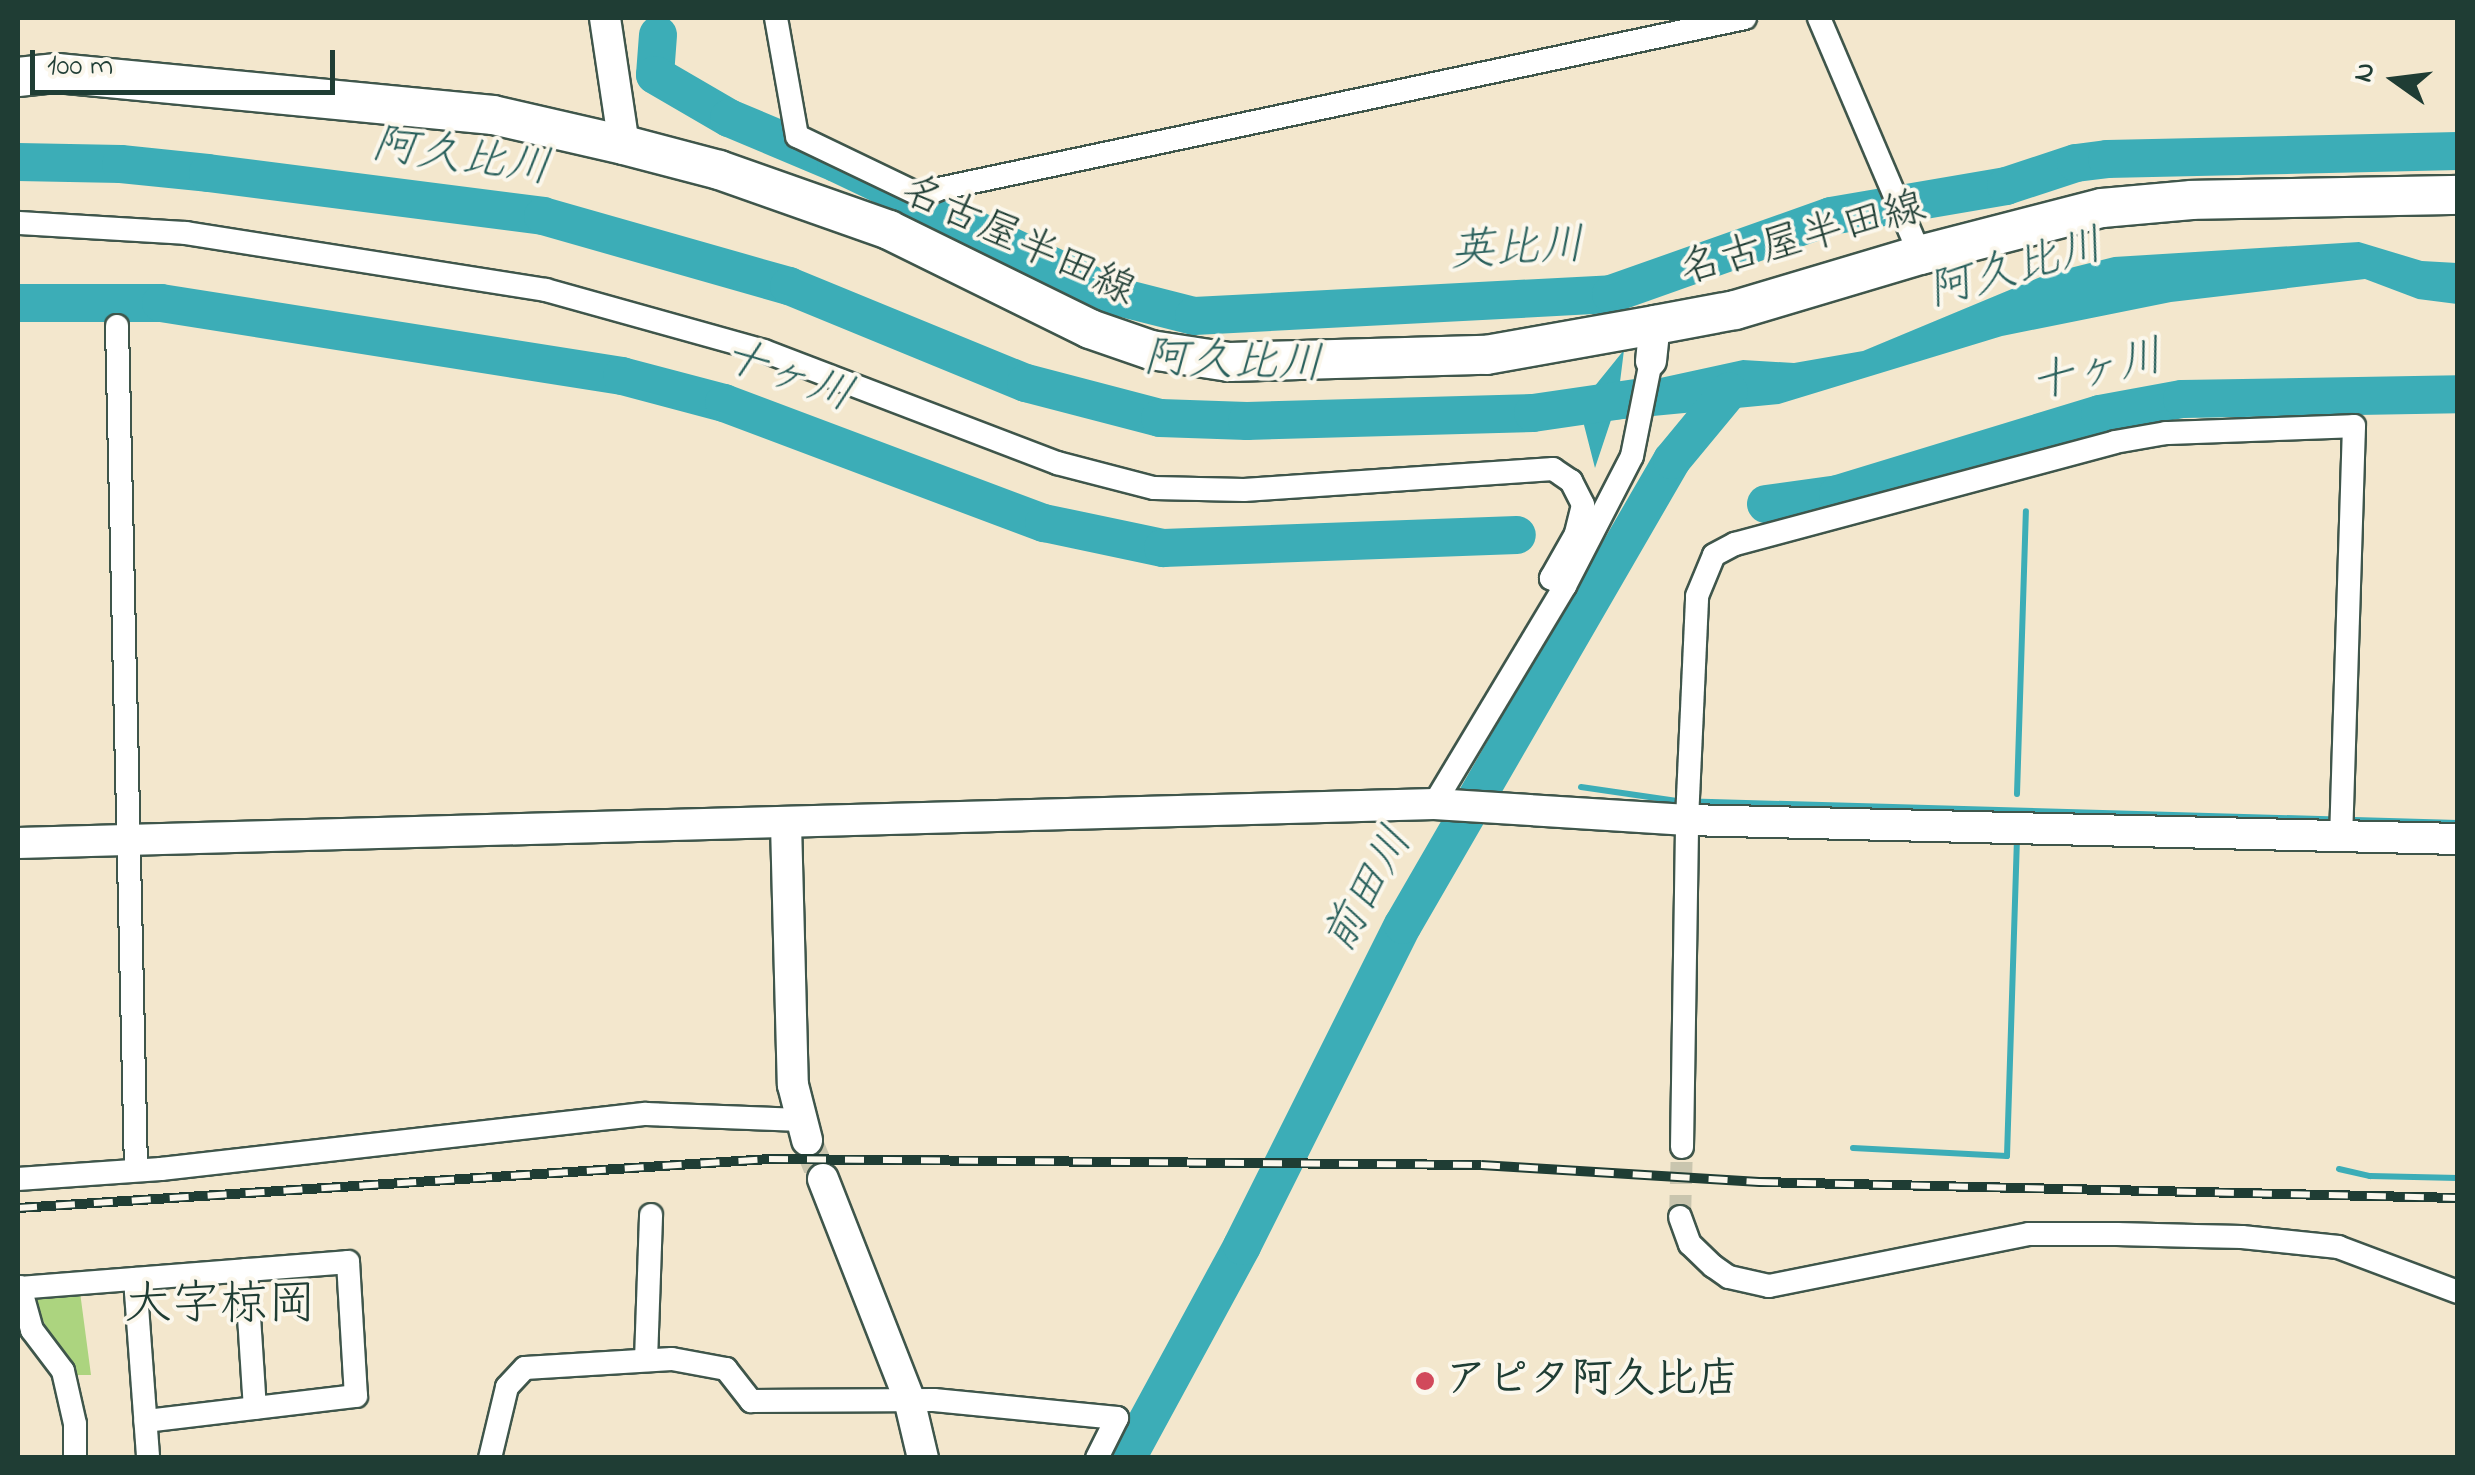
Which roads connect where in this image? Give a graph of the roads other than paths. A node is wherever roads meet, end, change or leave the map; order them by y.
1 (605, 18) edge
2 (776, 18) edge
3 (1745, 18) edge
4 (1819, 18) edge
5 (18, 78) edge
6 (624, 145) junction
7 (2458, 196) edge
8 (18, 223) edge
9 (1914, 237) junction
10 (118, 326) dead end
11 (1653, 343) junction
12 (1564, 586) junction
13 (1438, 804) junction
14 (1687, 820) junction
15 (786, 824) junction
16 (2341, 836) junction
17 (2458, 839) edge
18 (130, 840) junction
19 (18, 843) edge
20 (804, 1130) joint
21 (1682, 1147) tunnel mouth
22 (136, 1169) junction
23 (18, 1179) edge
24 (823, 1179) tunnel mouth
25 (651, 1215) dead end
26 (1680, 1217) tunnel mouth
27 (246, 1270) junction
28 (135, 1279) junction
29 (19, 1288) edge
30 (2458, 1292) edge
31 (646, 1360) junction
32 (909, 1399) junction
33 (255, 1408) junction
34 (145, 1421) junction
35 (483, 1457) edge
36 (75, 1458) edge
37 (148, 1458) edge
38 (923, 1458) edge
39 (1098, 1458) edge

1 - 6 street
2 - 3 street
4 - 9 street
5 - 6 main road, 名古屋半田線
6 - 11 main road, 名古屋半田線
7 - 9 main road, 名古屋半田線
8 - 12 street
9 - 11 main road, 名古屋半田線
10 - 18 street
11 - 12 street
12 - 13 street
13 - 14 street
13 - 15 street
14 - 16 street
14 - 16 street
14 - 21 street
15 - 18 street
15 - 20 street
16 - 17 street
18 - 19 street
18 - 22 street
20 - 22 street
22 - 23 street
24 - 32 street
25 - 31 street
26 - 30 street
27 - 28 street
27 - 33 street
27 - 33 street
28 - 29 street
28 - 34 street
29 - 36 street
31 - 32 street
31 - 35 street
32 - 38 street
32 - 39 street
33 - 34 street
34 - 37 street

